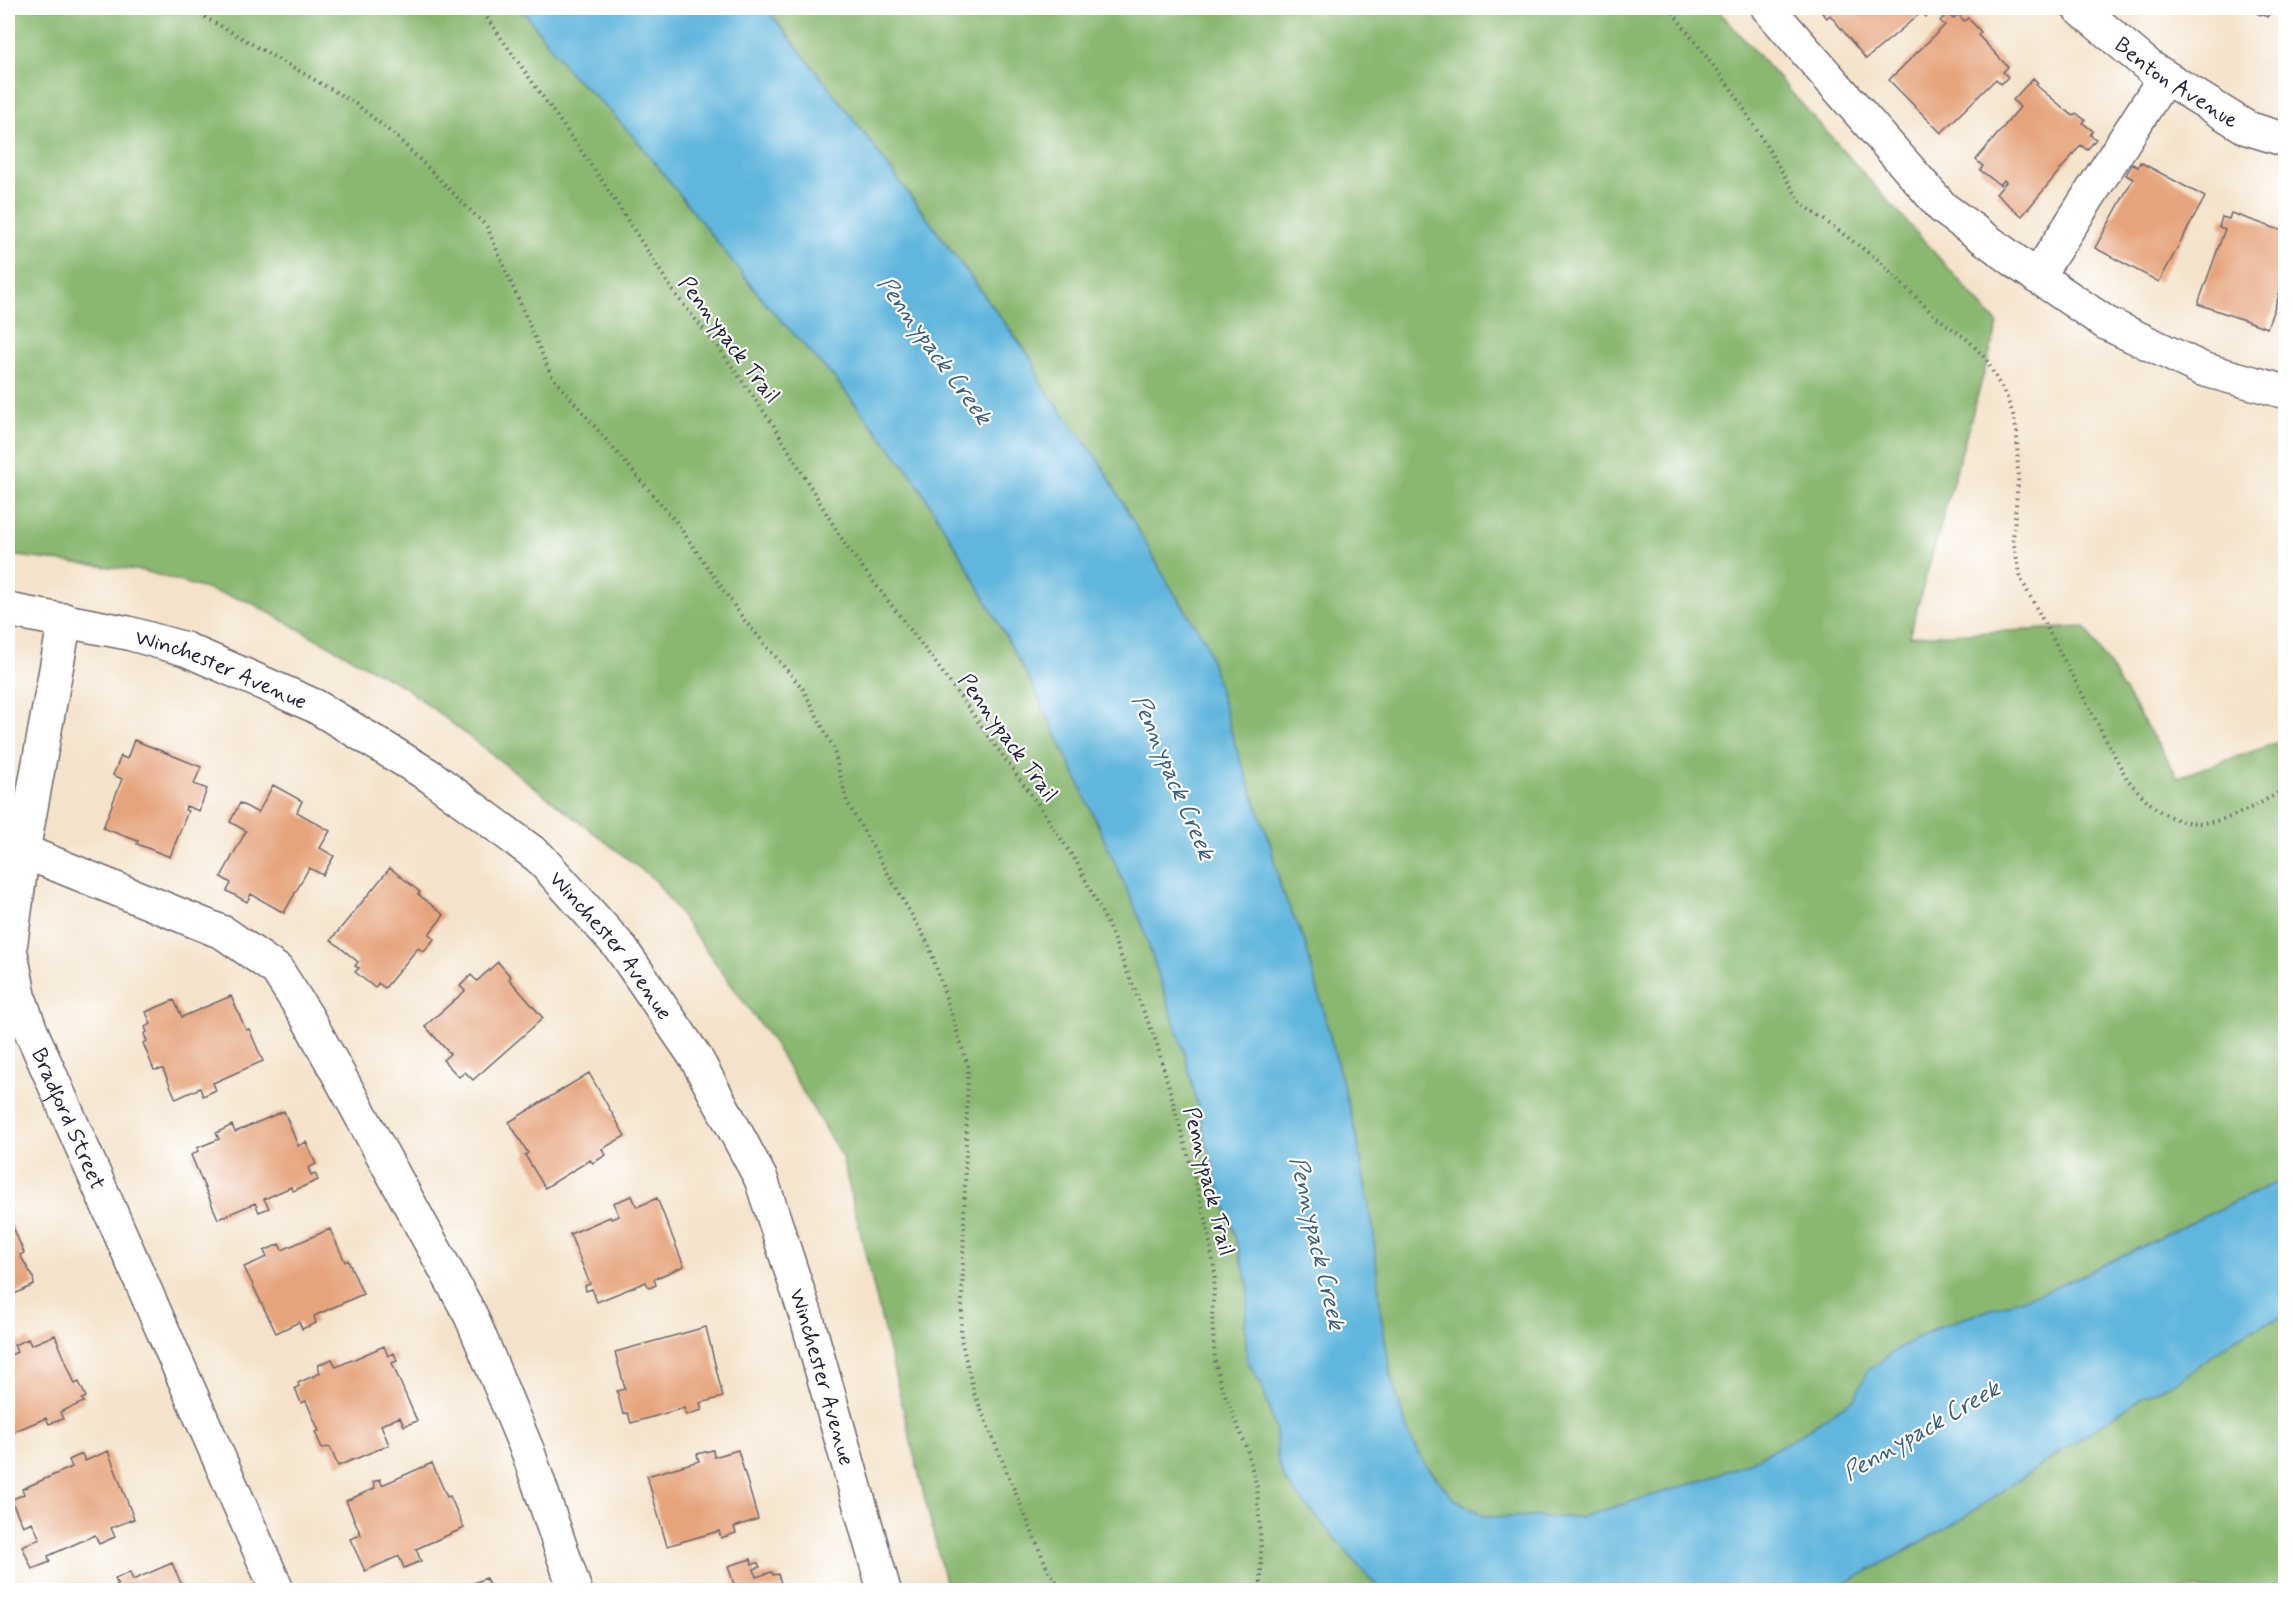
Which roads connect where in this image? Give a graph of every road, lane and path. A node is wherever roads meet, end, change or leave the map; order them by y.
1 (189, 8) edge
2 (480, 8) edge
3 (1669, 8) edge
4 (1768, 8) edge
5 (2079, 8) edge
6 (2165, 77) junction
7 (2286, 140) edge
8 (2037, 277) junction
9 (2286, 392) edge
10 (8, 610) edge
11 (65, 620) junction
12 (2286, 789) edge
13 (22, 851) junction
14 (277, 1590) edge
15 (575, 1590) edge
16 (884, 1590) edge
17 (1062, 1590) edge
18 (1260, 1590) edge
19 (2195, 1590) edge
20 (2215, 1590) edge

1 - 17 path
2 - 18 path, Pennypack Trail
3 - 12 path
4 - 8 street
5 - 6 street, Benton Avenue
6 - 7 street, Benton Avenue
6 - 8 street
8 - 9 street
10 - 11 street, Winchester Avenue
11 - 13 street, Bradford Street
11 - 16 street, Winchester Avenue
13 - 14 street, Bradford Street
13 - 15 street
19 - 20 path

